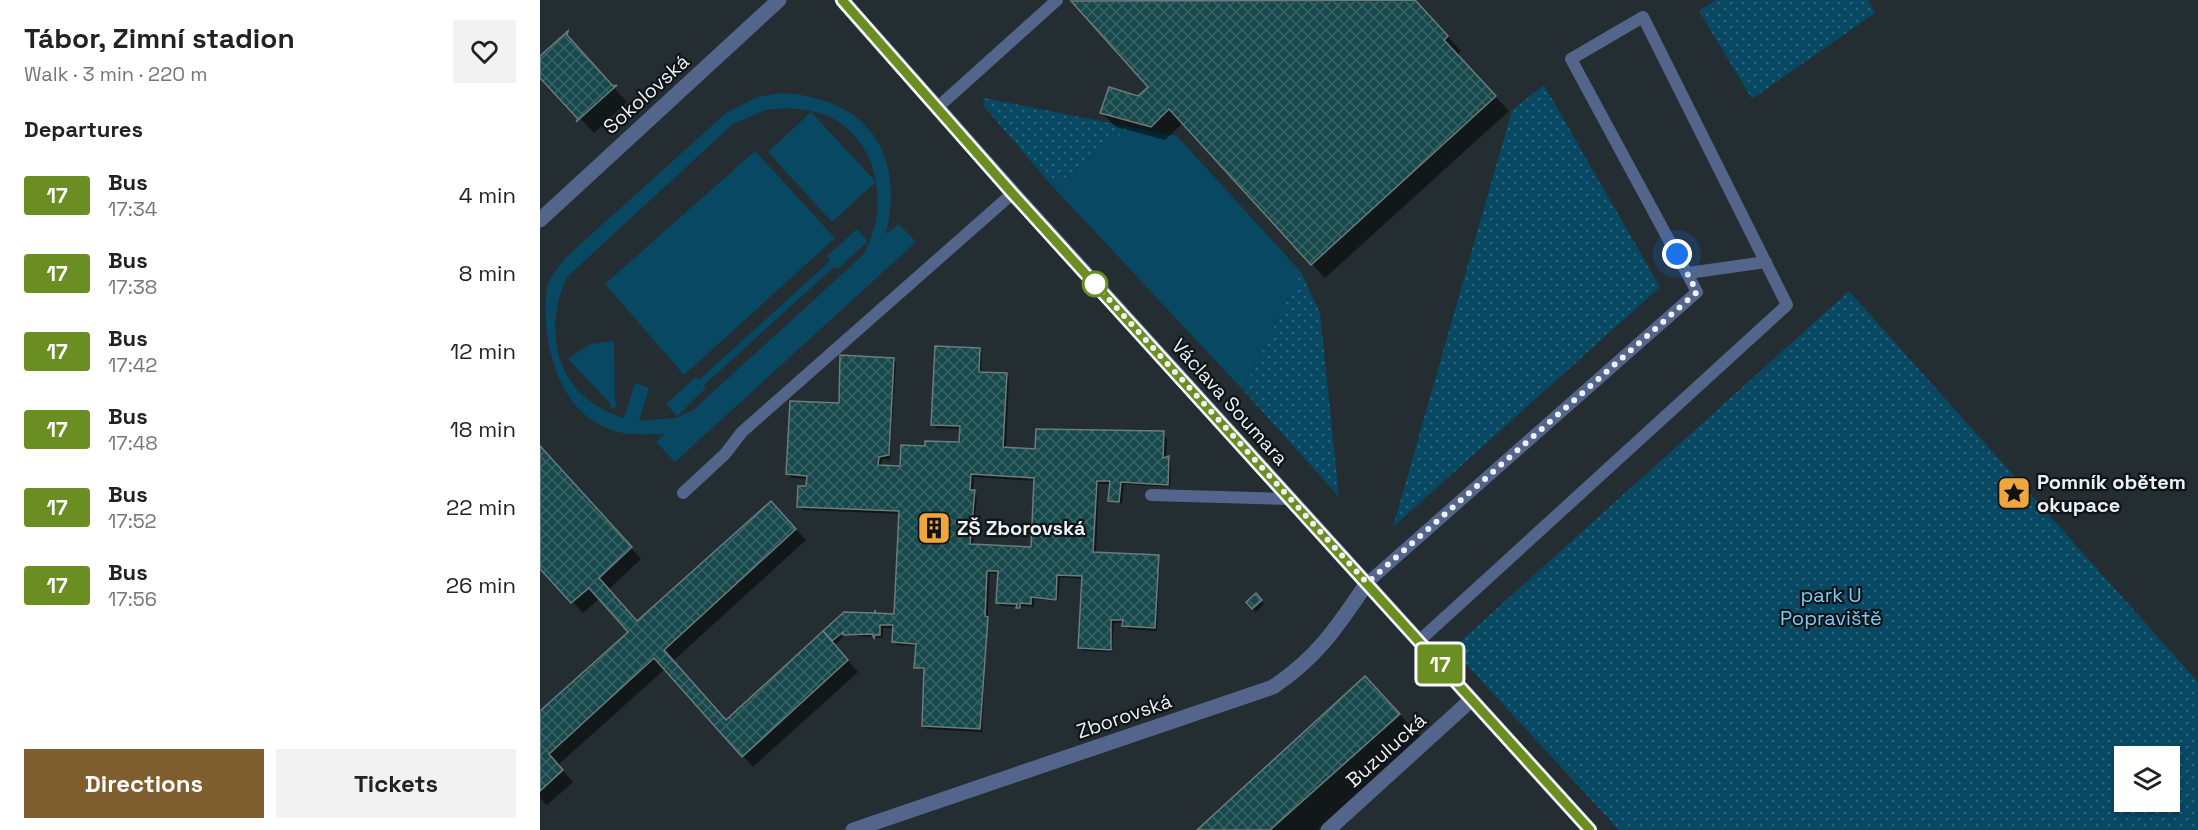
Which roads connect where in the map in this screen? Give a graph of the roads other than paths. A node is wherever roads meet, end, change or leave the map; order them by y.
1 (779, 0) edge
2 (842, 0) edge
3 (1057, 0) edge
4 (938, 107) junction
5 (1012, 193) junction
6 (540, 220) edge
7 (1766, 262) junction
8 (1688, 273) junction
9 (683, 493) dead end
10 (1151, 495) dead end
11 (1290, 499) junction
12 (1367, 583) junction
13 (1419, 641) junction
14 (1472, 700) junction
15 (853, 830) edge
16 (1328, 830) edge
17 (1590, 830) edge

1 - 6 street, Sokolovská
2 - 4 street, Václava Soumara
3 - 4 lane
4 - 5 street, Václava Soumara
5 - 9 lane
5 - 11 street, Václava Soumara
7 - 8 lane
7 - 8 lane
7 - 13 lane
8 - 12 lane
10 - 11 lane
11 - 12 street, Václava Soumara
12 - 13 street, Václava Soumara
12 - 15 street, Zborovská
13 - 14 street, Václava Soumara
14 - 16 street, Buzulucká
14 - 17 street, Václava Soumara

